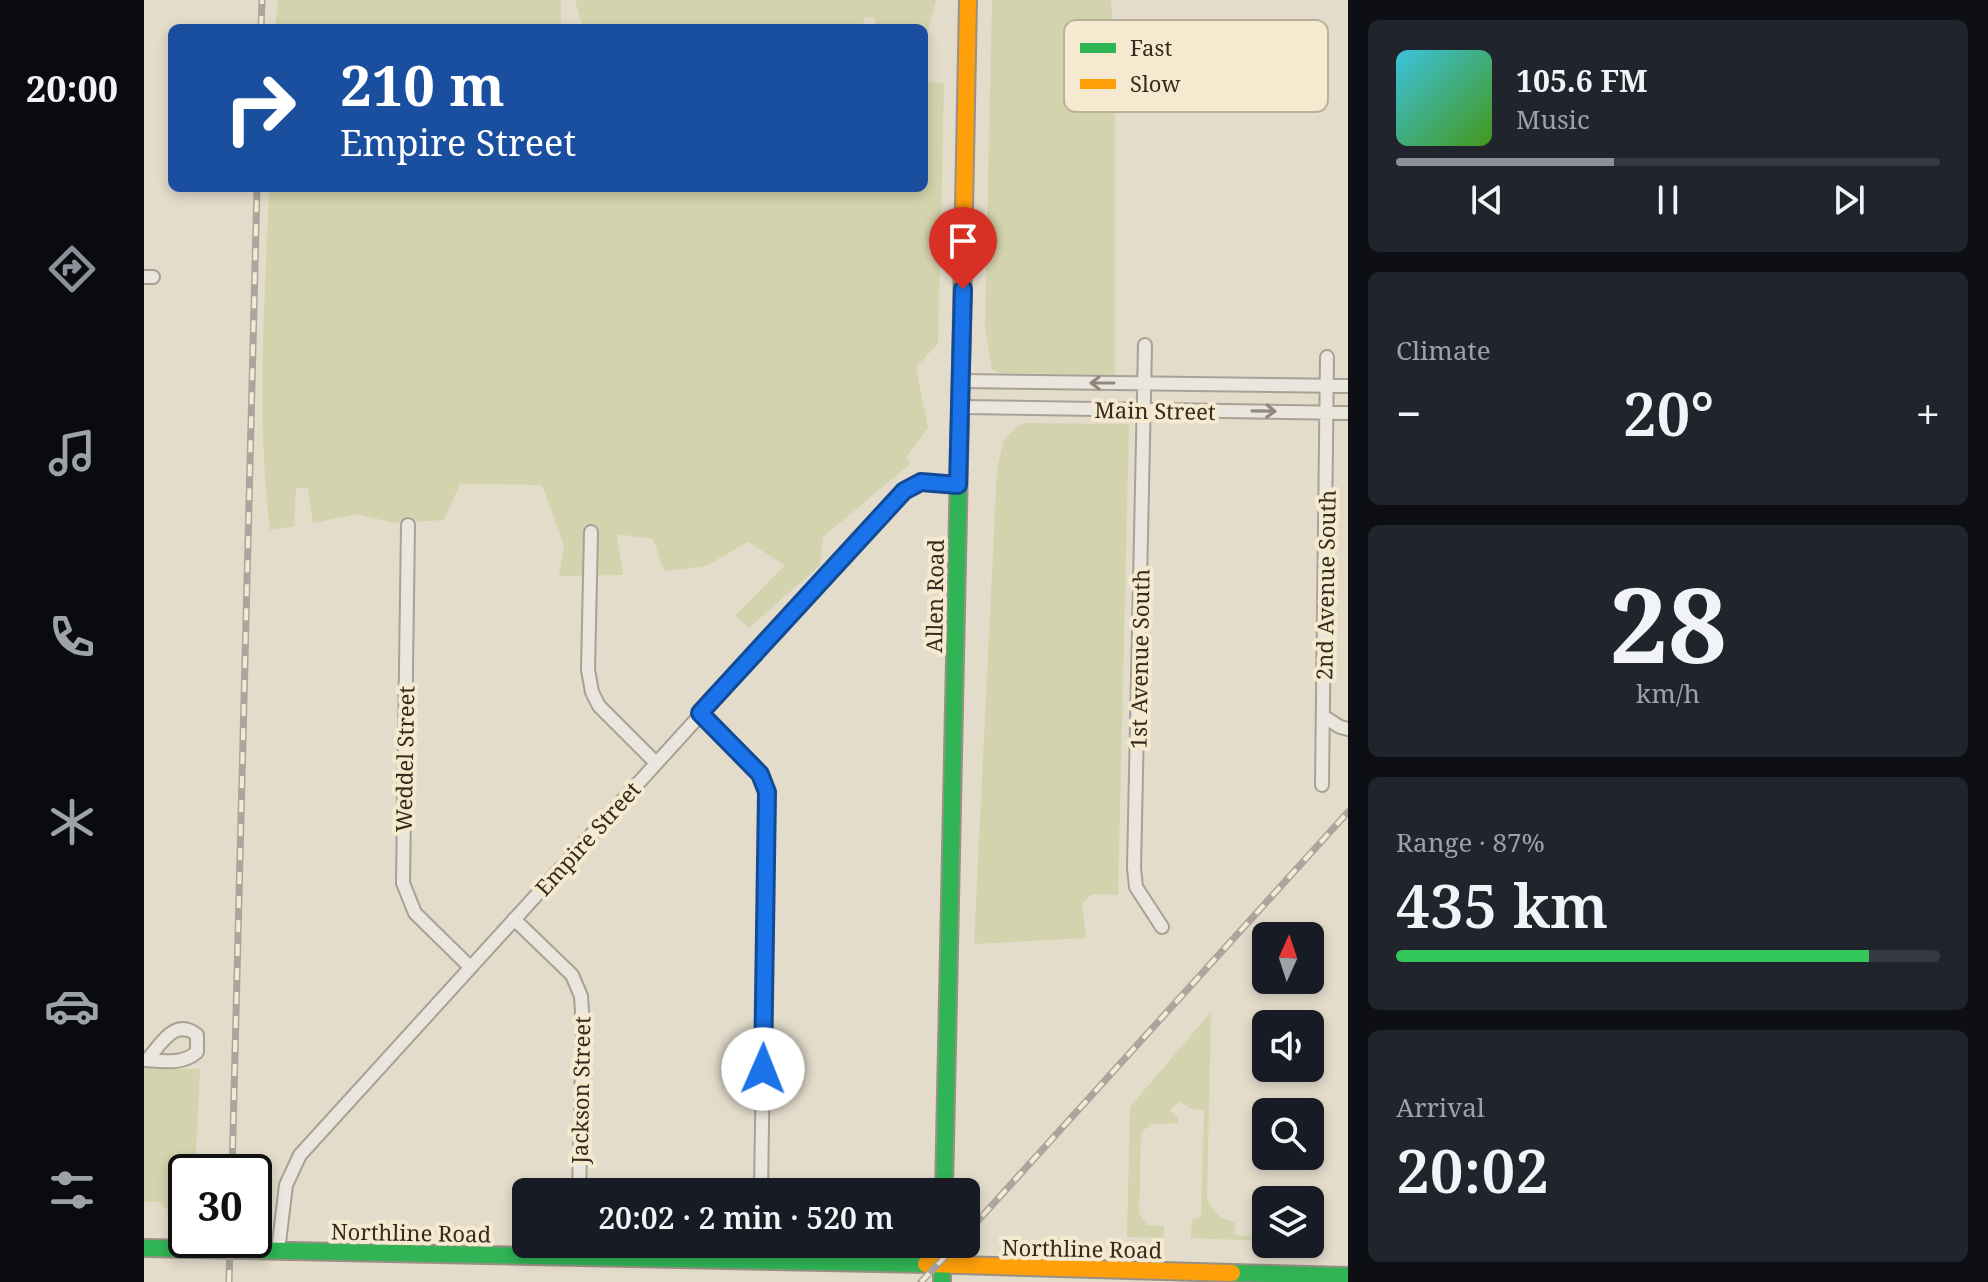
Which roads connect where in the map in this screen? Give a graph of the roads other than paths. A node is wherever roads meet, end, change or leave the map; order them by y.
1 (968, 0) edge
2 (1145, 345) dead end
3 (1327, 357) dead end
4 (962, 381) junction
5 (1066, 383) junction
6 (1144, 383) junction
7 (1327, 386) junction
8 (1348, 386) edge
9 (962, 407) junction
10 (1064, 408) junction
11 (1145, 409) junction
12 (1327, 413) junction
13 (1348, 413) edge
14 (958, 485) junction
15 (408, 525) dead end
16 (591, 532) dead end
17 (700, 713) junction
18 (1323, 716) junction
19 (1348, 729) edge
20 (656, 763) junction
21 (1322, 785) dead end
22 (514, 919) junction
23 (1162, 927) dead end
24 (470, 967) junction
25 (579, 1178) edge
26 (761, 1178) edge
27 (944, 1178) edge
28 (144, 1248) edge
29 (278, 1251) junction
30 (512, 1251) edge
31 (693, 1258) edge
32 (760, 1258) edge
33 (942, 1258) edge
34 (760, 1262) junction
35 (942, 1264) junction
36 (1348, 1276) edge
37 (942, 1282) edge

1 - 4 main road, Allen Road
2 - 6 street, 1st Avenue South
3 - 7 street, 2nd Avenue South
4 - 5 street, Main Street
4 - 9 main road, Allen Road
6 -> 5 street, Main Street
5 - 10 street
6 - 7 street, Main Street
6 - 11 street, 1st Avenue South
7 - 8 street, Main Street
7 - 12 street, 2nd Avenue South
9 - 10 street, Main Street
9 - 14 main road, Allen Road
10 - 11 street, Main Street
11 -> 12 street, Main Street
11 - 23 street, 1st Avenue South
12 - 13 street, Main Street
12 - 18 street, 2nd Avenue South
14 - 17 street, Empire Street
14 - 27 main road, Allen Road
15 - 24 street, Weddel Street
16 - 20 street
17 - 20 street, Empire Street
17 - 26 street
18 - 19 street
18 - 21 street, 2nd Avenue South
20 - 22 street, Empire Street
22 - 24 street, Empire Street
22 - 25 street, Jackson Street
24 - 29 street, Empire Street
28 - 29 main road, Northline Road
29 - 30 main road, Northline Road
31 - 34 main road, Northline Road
32 - 34 street
33 - 35 main road
34 - 35 main road, Northline Road
35 - 36 main road, Northline Road
35 - 37 main road

